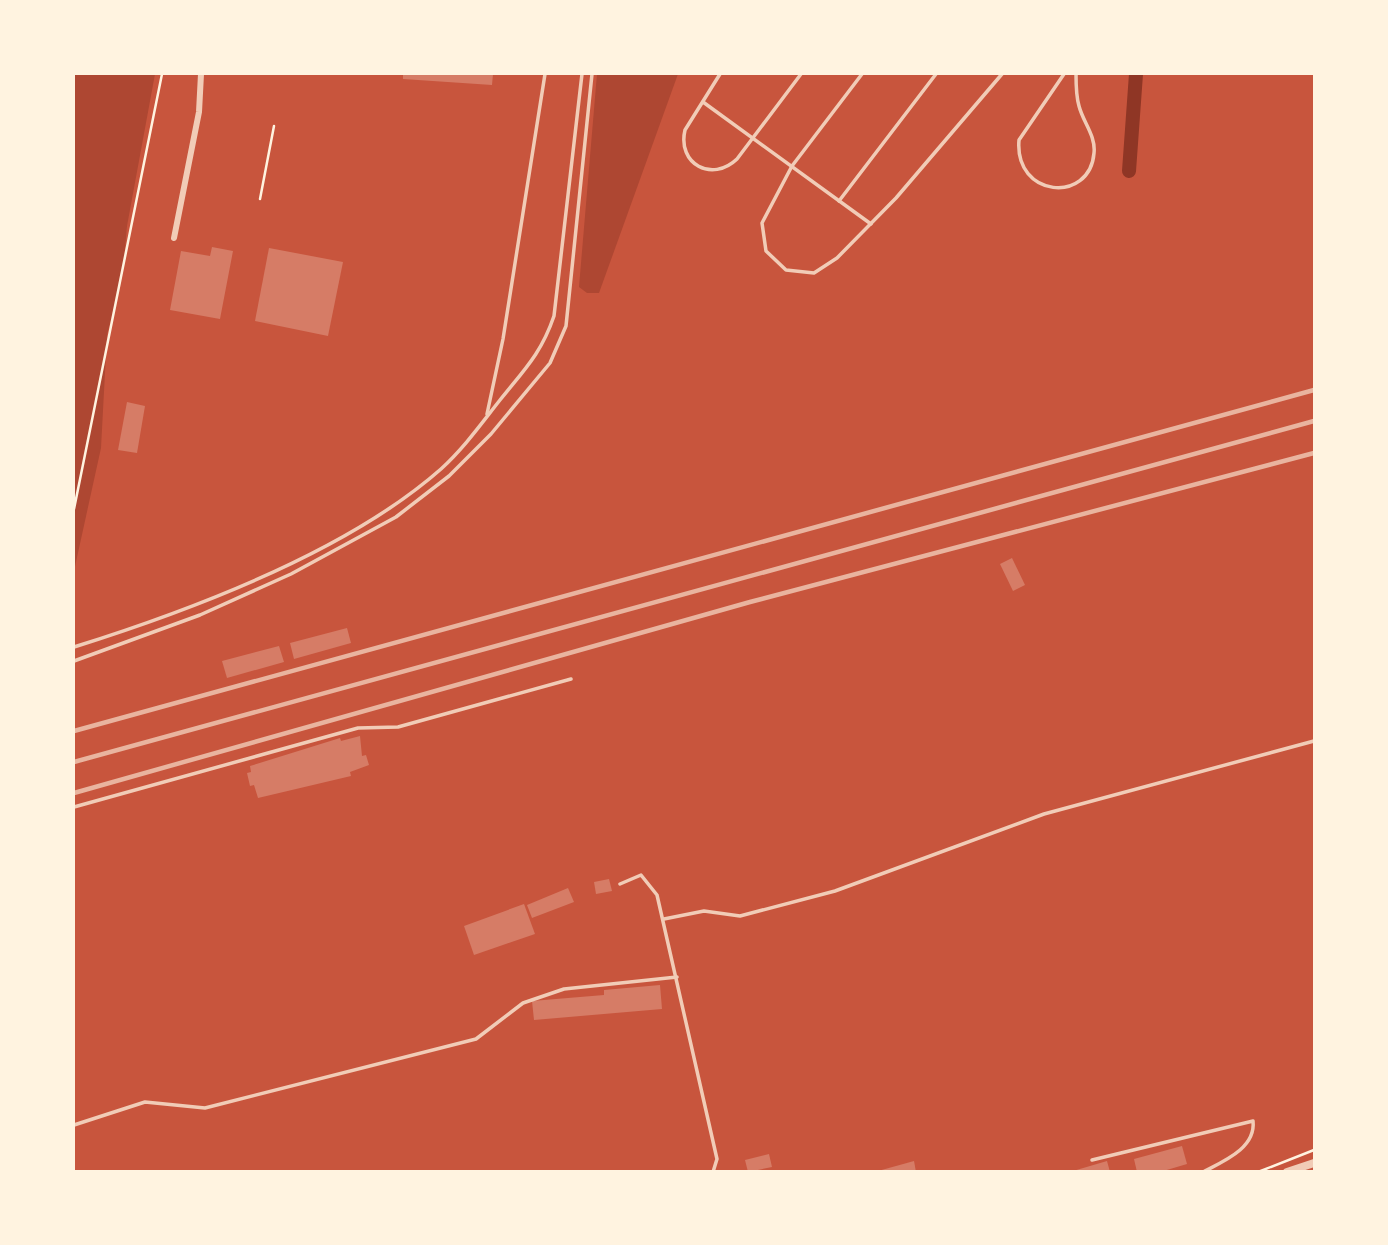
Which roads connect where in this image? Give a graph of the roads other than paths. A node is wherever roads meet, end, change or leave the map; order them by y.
1 (201, 74) edge
2 (545, 74) edge
3 (582, 74) edge
4 (592, 74) edge
5 (720, 74) edge
6 (801, 74) edge
7 (862, 74) edge
8 (936, 74) edge
9 (1002, 74) edge
10 (1064, 74) edge
11 (1076, 74) edge
12 (703, 102) junction
13 (753, 138) junction
14 (792, 166) junction
15 (839, 201) junction
16 (871, 224) junction
17 (174, 238) dead end
18 (485, 419) junction
19 (74, 647) edge
20 (74, 661) edge
21 (571, 679) dead end
22 (1314, 741) edge
23 (74, 807) edge
24 (620, 884) dead end
25 (664, 919) junction
26 (677, 977) junction
27 (74, 1125) edge
28 (1092, 1160) dead end
29 (1314, 1163) edge
30 (713, 1171) edge
31 (1203, 1171) edge
32 (1287, 1171) edge

1 - 17 street
2 - 18 lane
3 - 18 lane
4 - 20 lane
5 - 12 lane
6 - 13 lane
7 - 14 lane
8 - 15 lane
9 - 16 lane
10 - 11 lane
12 - 13 lane
12 - 13 lane
13 - 14 lane
14 - 15 lane
14 - 16 lane
15 - 16 lane
18 - 19 lane
21 - 23 lane
22 - 25 lane
24 - 25 lane
25 - 26 lane
26 - 27 lane
26 - 30 lane
28 - 31 lane
29 - 32 street

